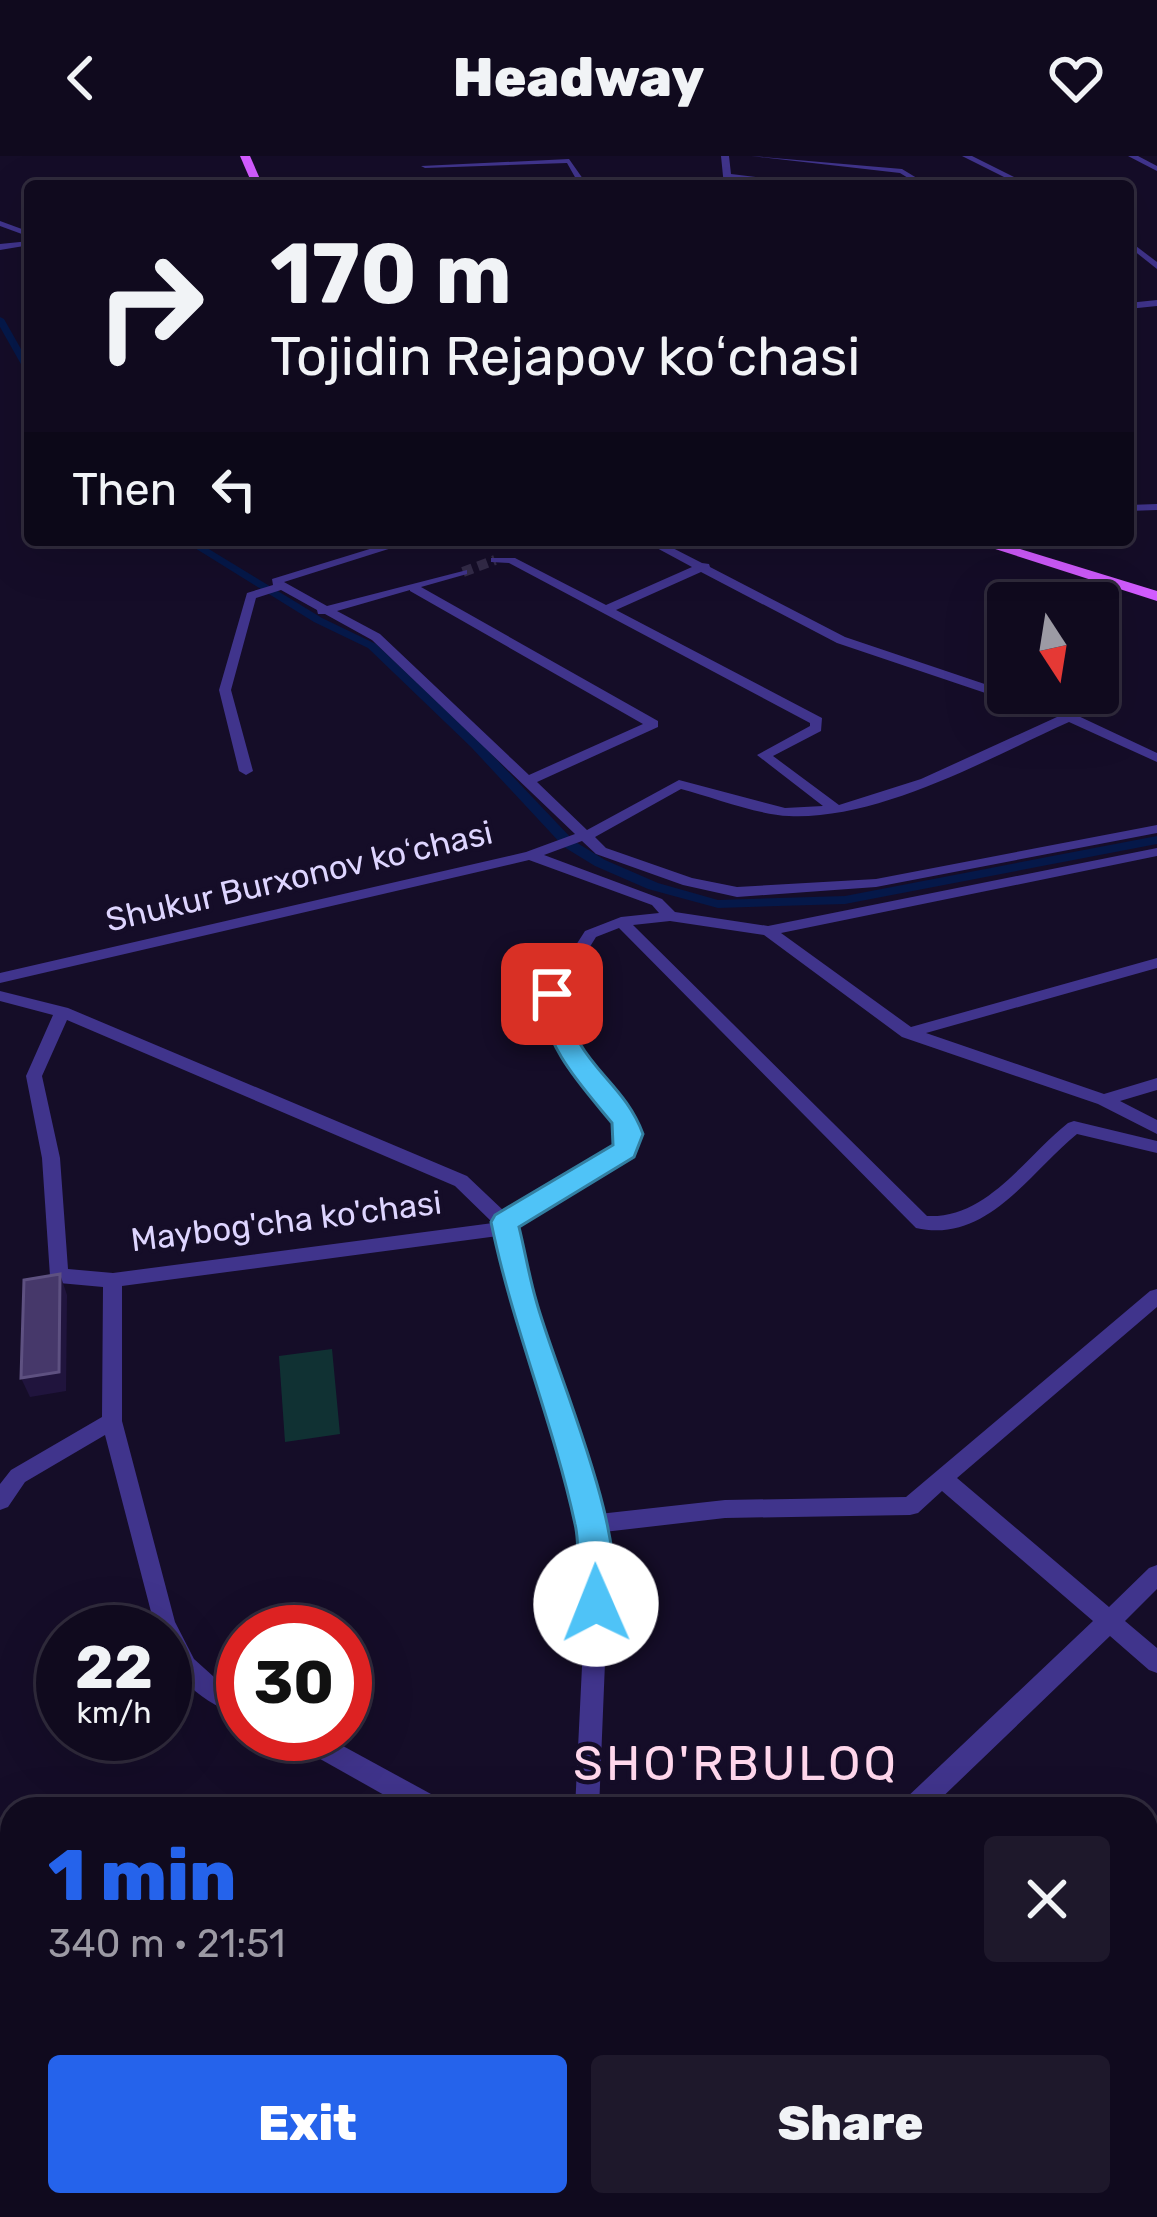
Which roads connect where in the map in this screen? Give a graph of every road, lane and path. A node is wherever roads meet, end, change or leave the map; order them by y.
1 (755, 156) edge
2 (966, 156) edge
3 (1132, 156) edge
4 (424, 166) dead end
5 (1157, 169) edge
6 (582, 180) edge
7 (916, 180) edge
8 (1016, 180) edge
9 (363, 546) edge
10 (386, 546) edge
11 (661, 546) edge
12 (997, 546) edge
13 (369, 550) junction
14 (495, 560) tunnel mouth
15 (705, 566) junction
16 (464, 572) tunnel mouth
17 (280, 587) junction
18 (414, 587) junction
19 (1157, 596) edge
20 (606, 610) junction
21 (322, 611) junction
22 (1069, 717) junction
23 (1157, 758) edge
24 (246, 771) dead end
25 (527, 782) junction
26 (836, 810) junction
27 (1157, 829) edge
28 (580, 837) junction
29 (1157, 852) edge
30 (532, 854) junction
31 (670, 916) junction
32 (621, 922) junction
33 (768, 931) junction
34 (1157, 963) edge
35 (0, 977) edge
36 (0, 996) edge
37 (62, 1012) junction
38 (908, 1033) junction
39 (1157, 1084) edge
40 (1104, 1100) junction
41 (1157, 1128) edge
42 (1157, 1147) edge
43 (505, 1225) junction
44 (113, 1280) junction
45 (1157, 1296) edge
46 (112, 1421) junction
47 (944, 1479) junction
48 (0, 1501) edge
49 (592, 1524) junction
50 (1157, 1575) edge
51 (1109, 1622) junction
52 (1157, 1662) edge
53 (216, 1694) edge
54 (347, 1761) edge
55 (411, 1797) edge
56 (588, 1797) edge
57 (927, 1797) edge

1 - 7 street
2 - 8 street
3 - 5 street
4 - 6 street
9 - 13 street
10 - 13 street
11 - 15 street
12 - 19 main road
13 - 17 street
14 - 20 street
15 - 20 street
15 - 22 street
16 - 18 street
17 - 21 street
17 - 24 street
18 - 21 street
18 - 25 street
20 - 26 street
21 - 25 street
22 - 23 street
22 - 26 street
25 - 28 street
26 - 28 street
27 - 28 street
28 - 30 street
29 - 33 street
30 - 31 street, Shukur Burxonov koʻchasi
30 - 35 street, Shukur Burxonov koʻchasi
31 - 32 street
31 - 33 street
32 - 42 street
32 - 43 street
33 - 38 street
34 - 38 street
36 - 37 street, Maybog'cha ko'chasi
37 - 43 street, Maybog'cha ko'chasi
37 - 44 street
38 - 40 street
39 - 40 street
40 - 41 street
43 - 44 street, Maybog'cha ko'chasi
43 - 49 street
44 - 46 street, Maybog'cha ko'chasi
45 - 47 street
46 - 48 street
46 - 53 street, Maybog'cha ko'chasi
47 - 49 street
47 - 51 street
49 - 56 street
50 - 51 street
51 - 52 street
51 - 57 street
54 - 55 street

